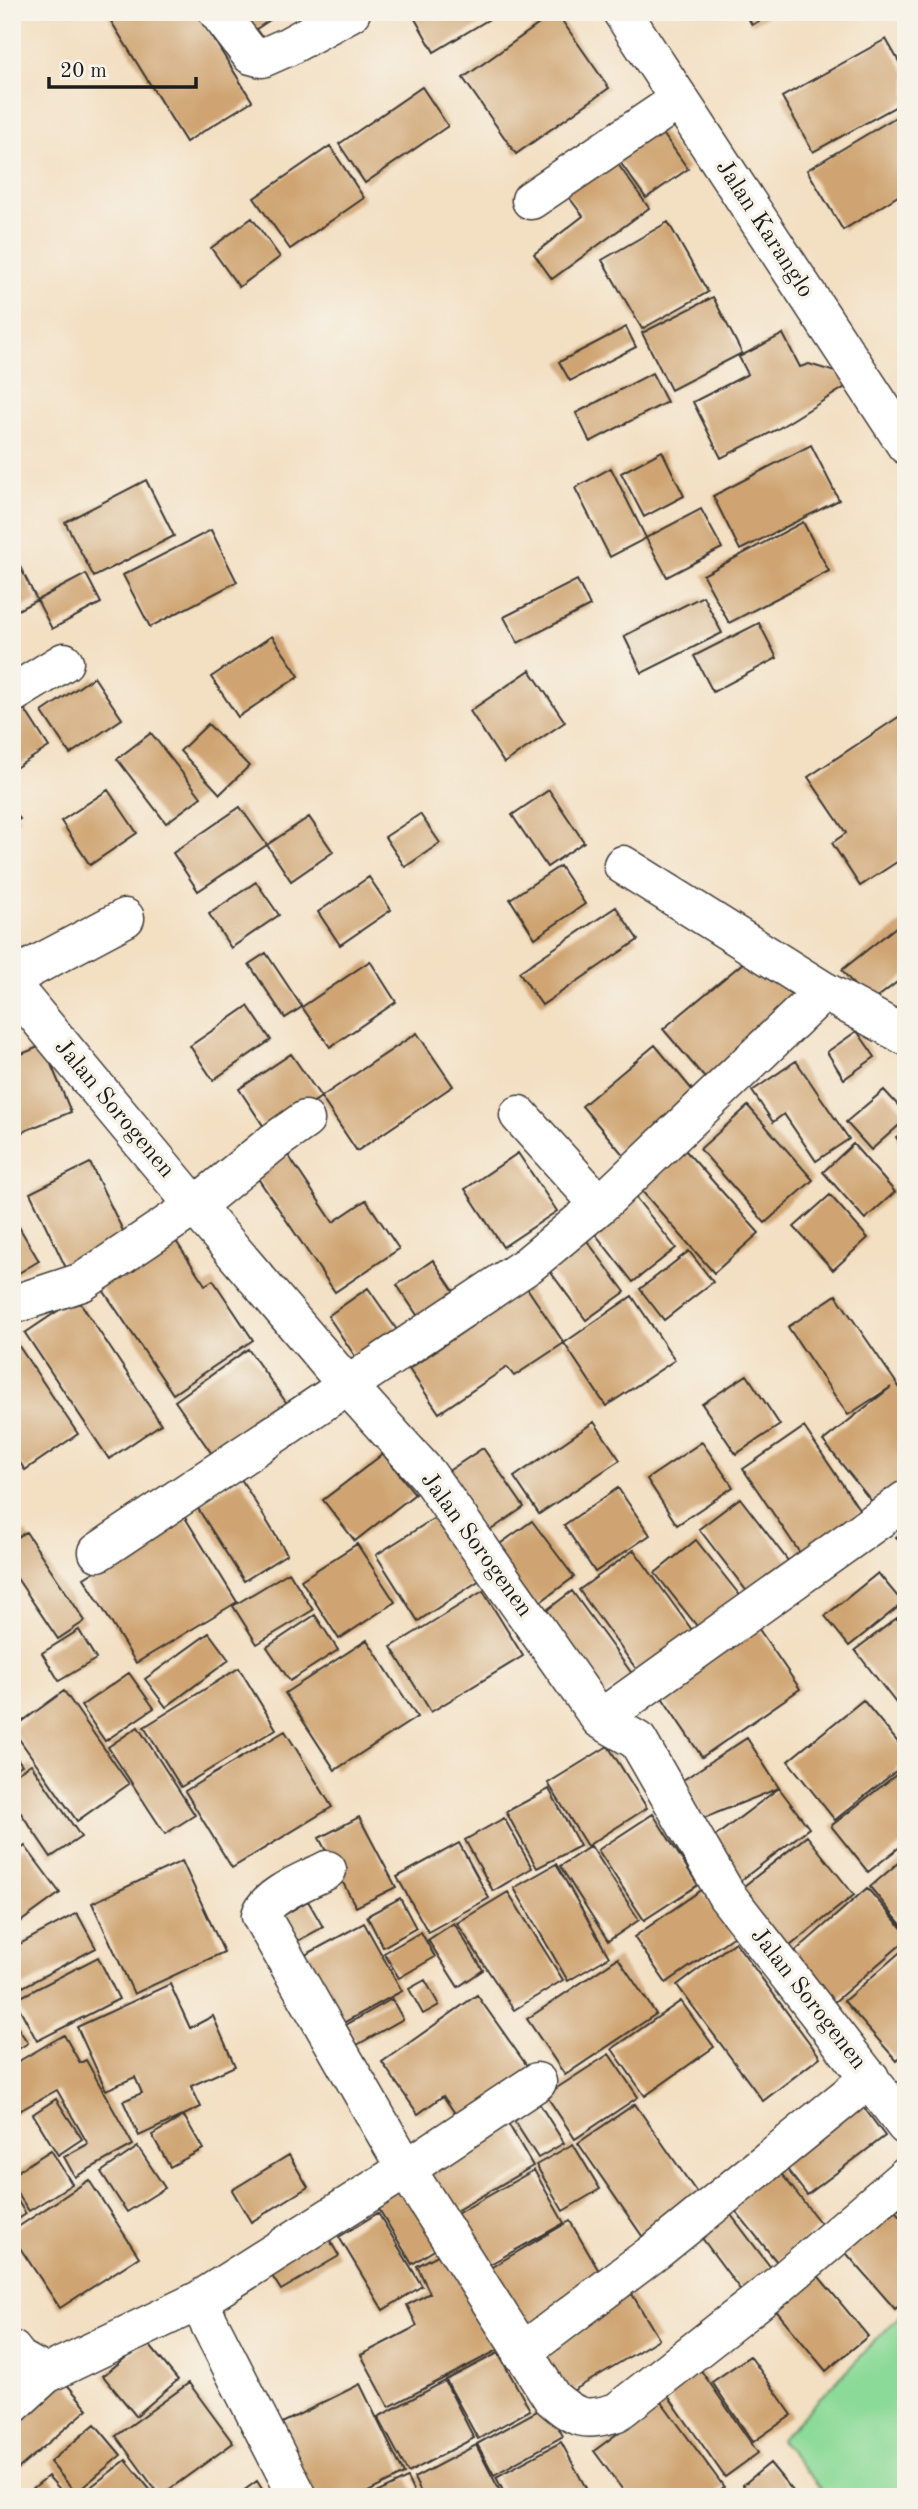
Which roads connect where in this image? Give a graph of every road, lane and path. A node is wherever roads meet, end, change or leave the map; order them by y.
1 (218, 12) edge
2 (351, 12) edge
3 (622, 12) edge
4 (679, 100) junction
5 (531, 200) dead end
6 (906, 445) edge
7 (64, 662) dead end
8 (12, 694) edge
9 (623, 864) dead end
10 (125, 918) dead end
11 (12, 978) edge
12 (12, 986) edge
13 (824, 991) junction
14 (906, 1037) edge
15 (519, 1115) dead end
16 (305, 1120) dead end
17 (600, 1205) junction
18 (195, 1206) junction
19 (12, 1306) edge
20 (348, 1386) junction
21 (906, 1500) edge
22 (98, 1552) dead end
23 (600, 1719) junction
24 (327, 1870) dead end
25 (870, 2078) junction
26 (537, 2082) dead end
27 (906, 2126) edge
28 (406, 2169) junction
29 (906, 2176) edge
30 (198, 2301) junction
31 (12, 2350) edge
32 (521, 2353) junction
33 (46, 2374) junction
34 (12, 2405) edge
35 (298, 2497) edge

1 - 2 street
3 - 4 street, Jalan Karanglo
4 - 5 street
4 - 6 street, Jalan Karanglo
7 - 8 street
9 - 13 street
10 - 11 street
12 - 18 street, Jalan Sorogenen
13 - 14 street
13 - 17 street
15 - 17 street
16 - 18 street
17 - 20 street
18 - 19 street
18 - 20 street, Jalan Sorogenen
20 - 22 street
20 - 23 street, Jalan Sorogenen
21 - 23 street
23 - 25 street, Jalan Sorogenen
24 - 28 street
25 - 27 street, Jalan Sorogenen
25 - 32 street
26 - 28 street
28 - 30 street
28 - 32 street
29 - 32 street
30 - 33 street
30 - 35 street
31 - 33 street
33 - 34 street

